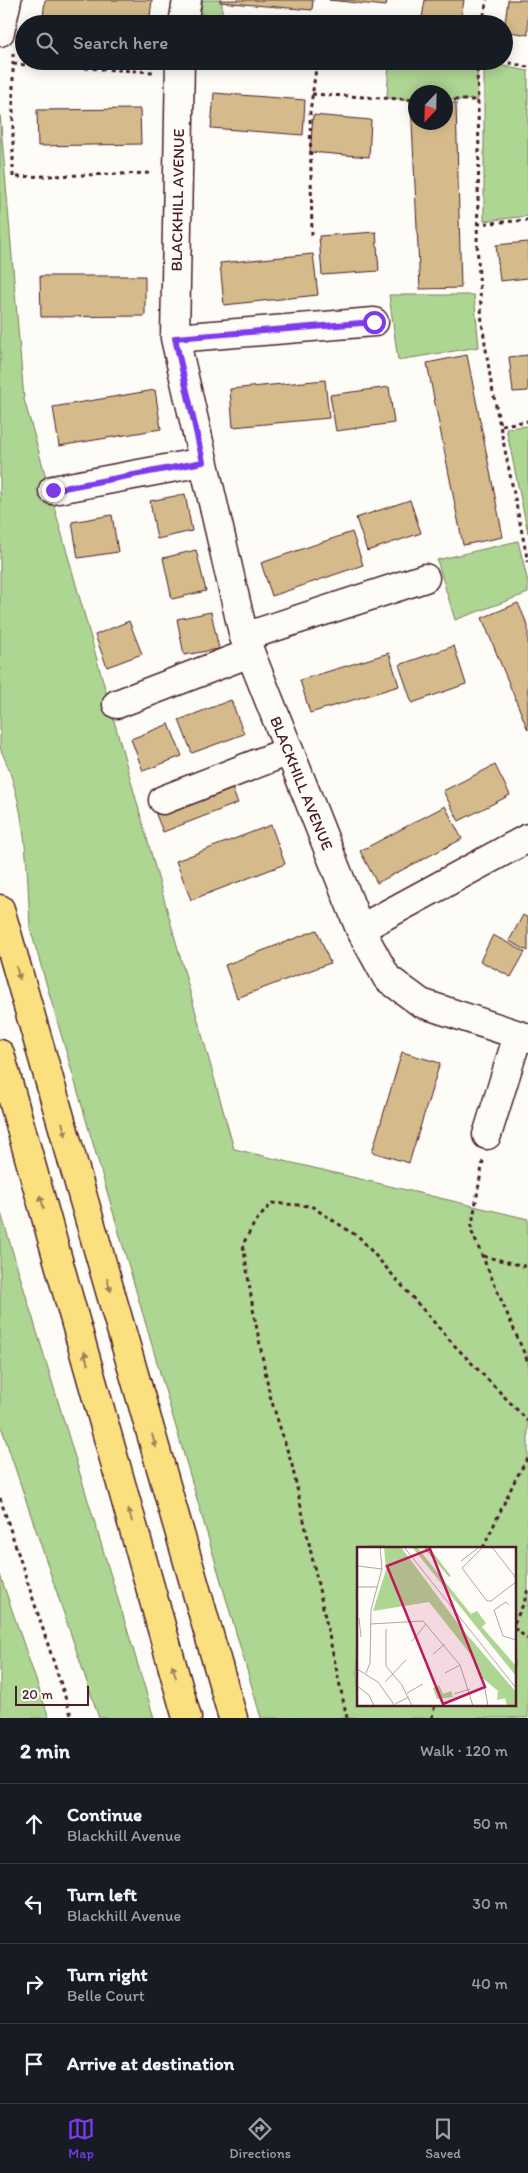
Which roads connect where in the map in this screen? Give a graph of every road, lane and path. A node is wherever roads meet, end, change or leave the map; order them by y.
1 (7, 0) edge
2 (187, 0) edge
3 (487, 0) edge
4 (184, 15) edge
5 (484, 15) edge
6 (7, 40) edge
7 (13, 64) joint
8 (513, 64) edge
9 (528, 67) edge
10 (180, 70) edge
11 (316, 70) edge
12 (477, 70) edge
13 (312, 94) junction
14 (408, 100) edge
15 (453, 100) edge
16 (478, 100) junction
17 (178, 173) junction
18 (528, 220) edge
19 (477, 224) junction
20 (312, 235) dead end
21 (374, 322) dead end
22 (175, 338) junction
23 (528, 421) edge
24 (502, 425) junction
25 (203, 462) junction
26 (53, 490) dead end
27 (528, 562) edge
28 (425, 578) dead end
29 (247, 645) junction
30 (117, 704) dead end
31 (290, 751) junction
32 (163, 800) dead end
33 (528, 838) edge
34 (0, 909) edge
35 (360, 929) junction
36 (523, 1036) edge
37 (0, 1054) edge
38 (487, 1135) joint
39 (482, 1256) junction
40 (528, 1267) edge
41 (528, 1362) edge
42 (528, 1421) edge
43 (528, 1458) edge
44 (0, 1498) edge
45 (483, 1547) edge
46 (528, 1589) edge
47 (516, 1619) edge
48 (516, 1630) edge
49 (528, 1639) edge
50 (72, 1718) edge
51 (188, 1718) edge
52 (233, 1718) edge
53 (347, 1718) edge

1 - 6 street
2 - 4 street
3 - 5 path
6 - 7 path
7 - 17 path
8 - 9 path
10 - 17 street, BLACKHILL AVENUE
11 - 13 path
12 - 16 path
13 - 14 path
13 - 20 path
15 - 16 path
16 - 19 path
17 - 22 street, BLACKHILL AVENUE
18 - 19 path
19 - 24 path
21 - 22 street
22 - 25 street, BLACKHILL AVENUE
23 - 24 path
24 - 27 path
25 - 26 street
25 - 29 street, BLACKHILL AVENUE
28 - 29 street
29 - 30 street
29 - 31 street, BLACKHILL AVENUE
31 - 32 street
31 - 35 street, BLACKHILL AVENUE
33 - 35 street
34 -> 52 highway
35 - 36 street, BLACKHILL AVENUE
36 - 38 street
51 -> 37 highway
38 - 39 path
39 - 40 path
39 - 41 path
42 - 53 path
43 - 45 path
44 - 50 path
46 - 47 path
48 - 49 path

